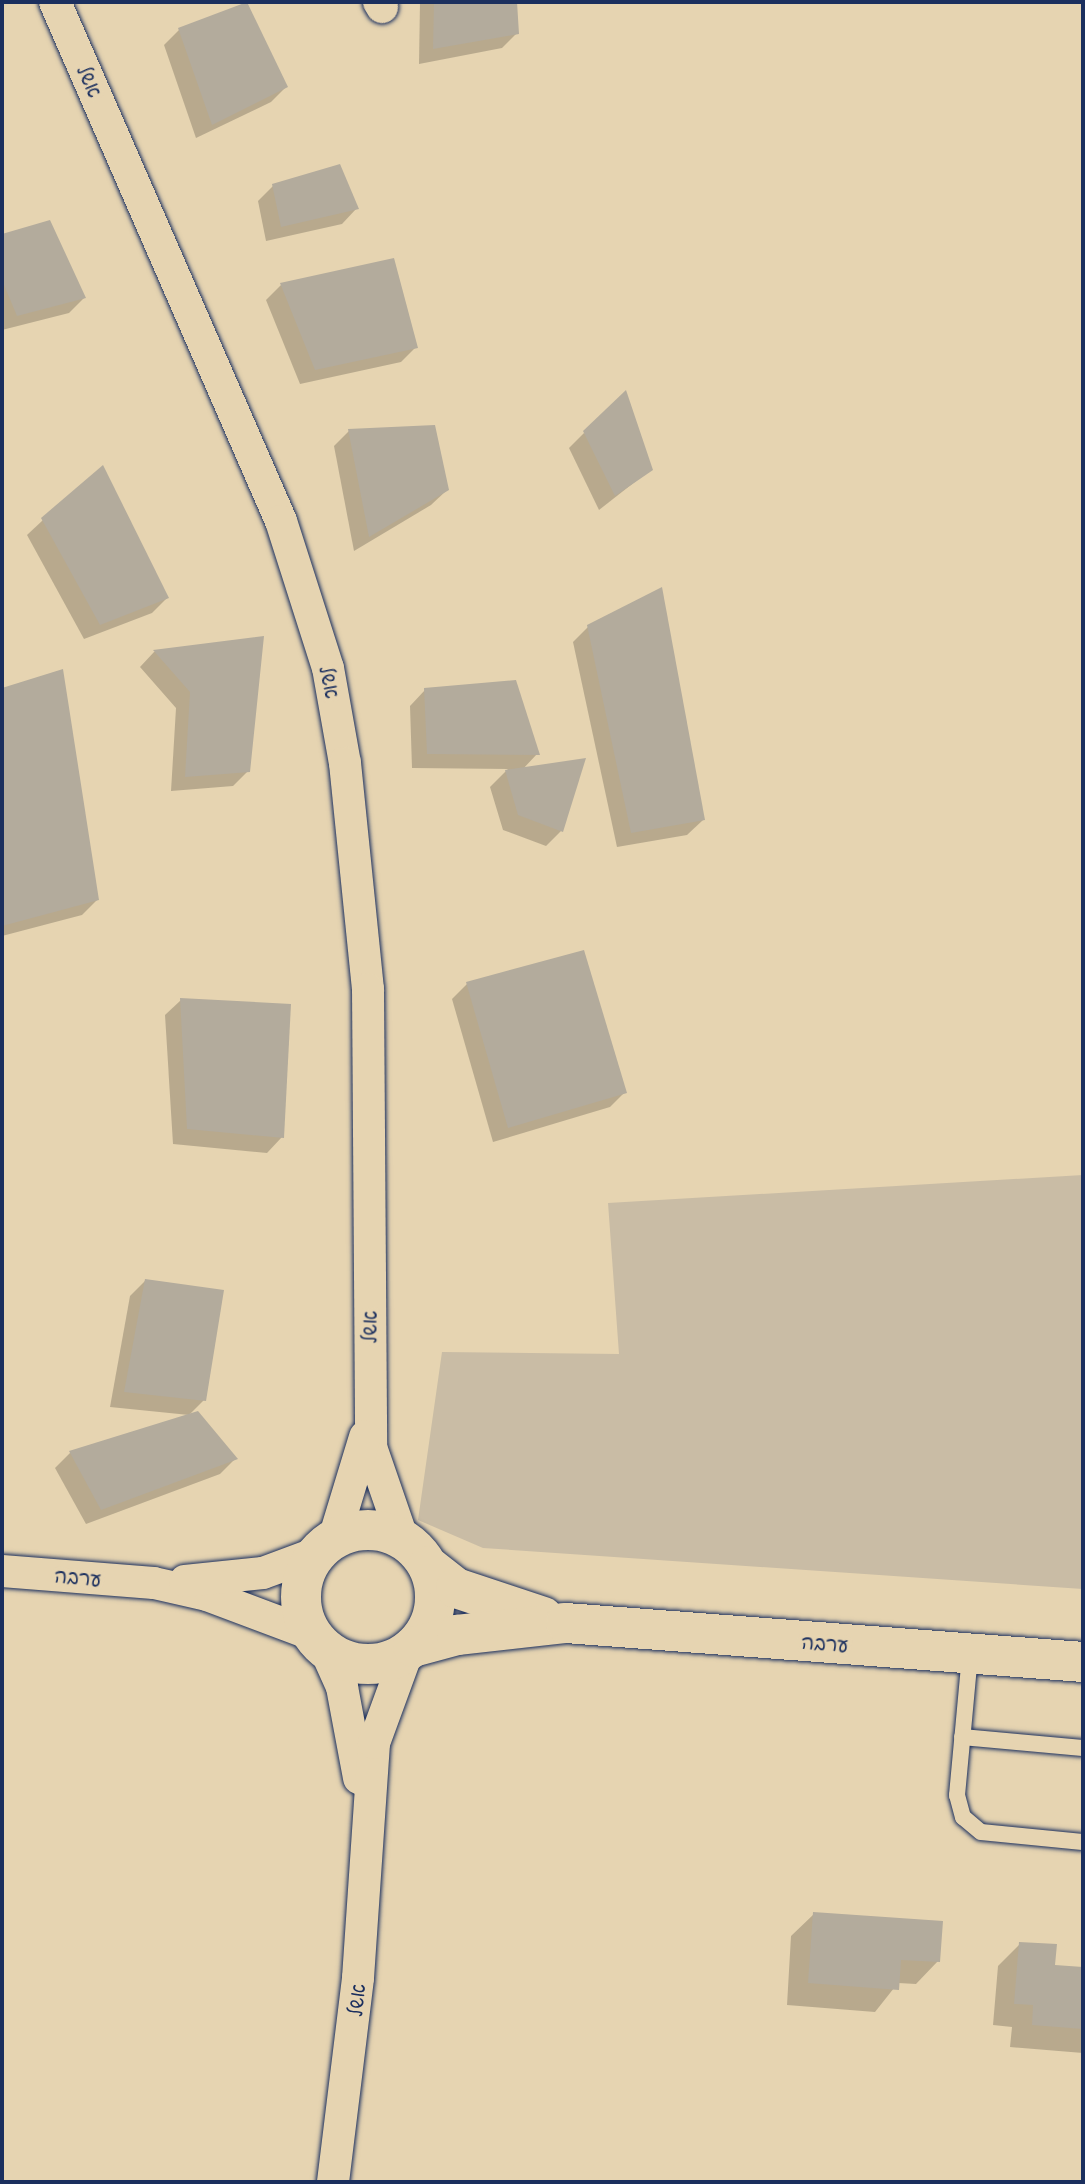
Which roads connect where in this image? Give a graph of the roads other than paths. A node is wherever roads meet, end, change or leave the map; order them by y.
1 (55, 2) edge
2 (368, 1414) junction
3 (325, 1546) junction
4 (415, 1553) junction
5 (2, 1571) edge
6 (154, 1583) junction
7 (566, 1623) junction
8 (318, 1641) junction
9 (410, 1650) junction
10 (970, 1653) junction
11 (1083, 1662) edge
12 (962, 1737) junction
13 (1083, 1748) edge
14 (365, 1817) junction
15 (1083, 1842) edge
16 (333, 2182) edge

1 - 2 street, אשל
2 - 3 street, אשל
2 - 4 street, אשל
3 - 4 street
3 - 6 street, ערבה
3 - 8 street
4 - 7 street, ערבה
4 - 9 street
5 - 6 street, ערבה
6 - 8 street, ערבה
7 - 9 street, ערבה
7 - 10 street, ערבה
8 - 9 street
8 - 14 street, אשל
9 - 14 street, אשל
10 - 11 street, ערבה
10 - 12 lane
12 - 13 lane
12 - 15 lane
14 - 16 street, אשל

